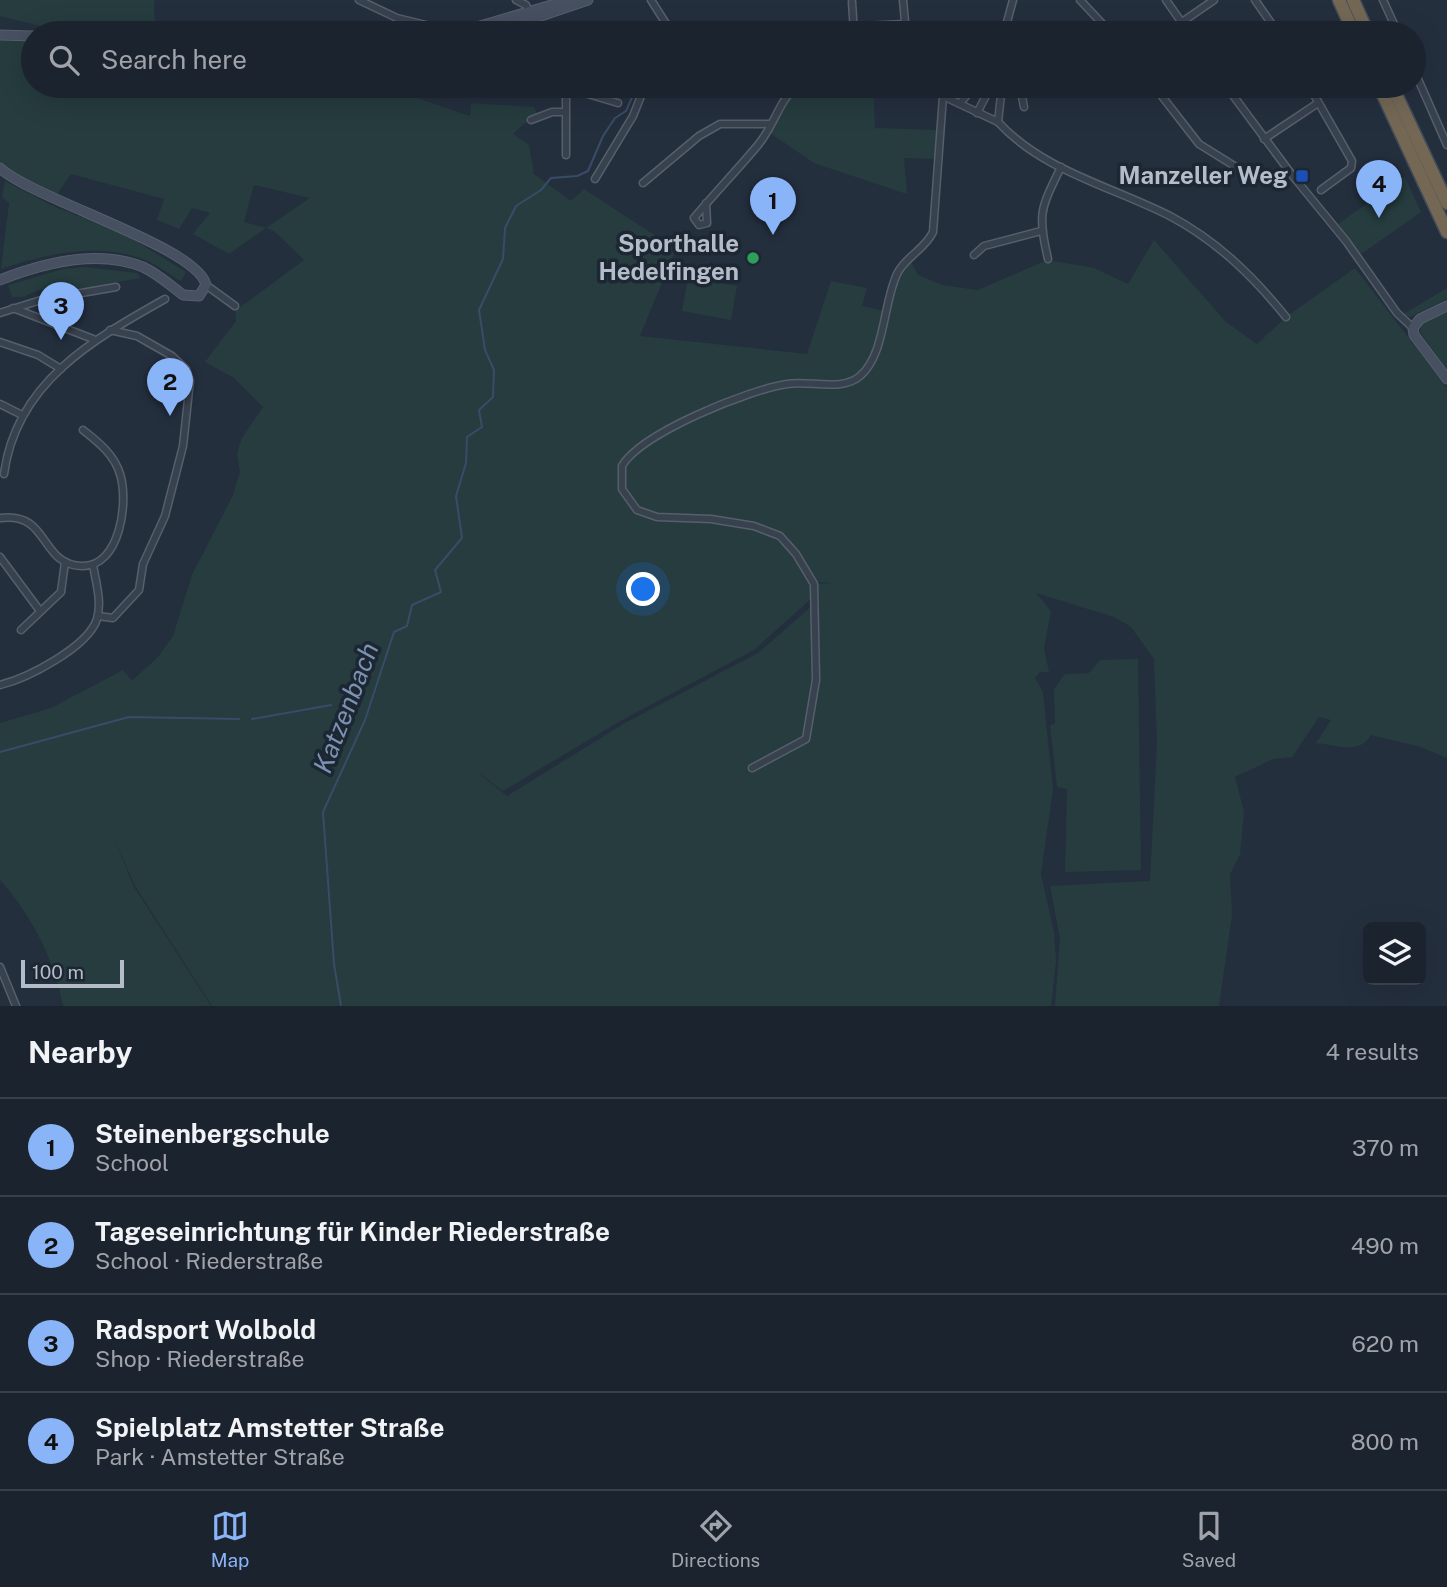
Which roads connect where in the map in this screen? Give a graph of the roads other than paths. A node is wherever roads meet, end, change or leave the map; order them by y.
1 (359, 0) edge
2 (516, 0) edge
3 (569, 0) edge
4 (588, 0) edge
5 (651, 0) edge
6 (903, 0) edge
7 (1013, 0) edge
8 (1080, 0) edge
9 (1166, 0) edge
10 (1213, 0) edge
11 (1255, 0) edge
12 (1339, 0) edge
13 (1353, 0) edge
14 (1383, 0) edge
15 (852, 2) dead end
16 (531, 16) junction
17 (411, 21) edge
18 (504, 21) edge
19 (664, 21) edge
20 (853, 21) edge
21 (905, 21) edge
22 (1007, 21) edge
23 (1100, 21) edge
24 (1181, 21) edge
25 (1185, 21) edge
26 (1270, 21) edge
27 (1349, 21) edge
28 (1363, 21) edge
29 (1393, 21) edge
30 (0, 35) edge
31 (21, 36) edge
32 (1426, 97) edge
33 (566, 98) edge
34 (602, 98) edge
35 (640, 98) edge
36 (785, 98) edge
37 (943, 98) edge
38 (954, 98) edge
39 (964, 98) edge
40 (985, 98) edge
41 (1001, 98) edge
42 (1022, 98) edge
43 (1163, 98) edge
44 (1235, 98) edge
45 (1315, 98) edge
46 (1385, 98) edge
47 (1398, 98) edge
48 (618, 103) dead end
49 (960, 103) junction
50 (1318, 103) junction
51 (1024, 107) dead end
52 (565, 112) junction
53 (977, 113) junction
54 (531, 120) dead end
55 (998, 122) junction
56 (771, 124) junction
57 (1264, 139) junction
58 (1447, 145) edge
59 (566, 155) dead end
60 (1061, 167) junction
61 (0, 168) edge
62 (595, 179) dead end
63 (1257, 180) dead end
64 (643, 183) dead end
65 (1321, 190) dead end
66 (706, 203) dead end
67 (1447, 203) edge
68 (1041, 231) junction
69 (1447, 232) edge
70 (974, 255) dead end
71 (1048, 260) dead end
72 (0, 280) edge
73 (206, 285) junction
74 (116, 287) dead end
75 (165, 299) dead end
76 (235, 306) dead end
77 (1447, 306) edge
78 (13, 308) junction
79 (0, 313) edge
80 (1286, 317) dead end
81 (1413, 328) junction
82 (110, 330) junction
83 (93, 340) junction
84 (0, 342) edge
85 (61, 369) junction
86 (1447, 379) edge
87 (0, 404) edge
88 (22, 415) junction
89 (83, 429) dead end
90 (4, 474) dead end
91 (0, 518) edge
92 (0, 557) edge
93 (65, 562) junction
94 (93, 565) junction
95 (40, 611) junction
96 (98, 616) junction
97 (21, 630) dead end
98 (0, 685) edge
99 (752, 768) dead end
100 (0, 967) edge
101 (16, 1006) edge

1 - 17 street
2 - 16 street
3 - 16 main road
4 - 16 main road
5 - 19 street
6 - 21 street
7 - 22 street
8 - 23 street
9 - 24 street
10 - 25 street
11 - 26 street
12 - 27 highway
13 - 28 highway
14 - 29 street
15 - 20 street
16 - 18 main road
30 - 31 main road
32 - 58 street
33 - 52 street
34 - 48 street
35 - 62 street
36 - 56 street
37 - 99 street
38 - 49 street
39 - 49 street
40 - 53 street
41 - 55 street
42 - 51 street
43 - 63 street
44 - 57 street
45 - 50 street
46 - 69 highway
47 - 67 highway
49 - 53 street
50 - 57 street
50 - 65 street
52 - 54 street
52 - 59 street
53 - 55 street
55 - 60 street
56 - 64 street
56 - 66 street
57 - 81 street
60 - 68 street
60 - 80 street
61 - 73 main road
68 - 70 street
68 - 71 street
72 - 73 main road
73 - 76 street
74 - 78 street
75 - 82 street
77 - 81 main road
78 - 79 street
78 - 83 street
81 - 86 main road
82 - 83 street
82 - 96 street
83 - 85 street
84 - 85 street
85 - 88 street
87 - 88 street
88 - 90 street
89 - 94 street
91 - 93 street
92 - 95 street
93 - 94 street
93 - 95 street
94 - 96 street
95 - 97 street
96 - 98 street
100 - 101 street

